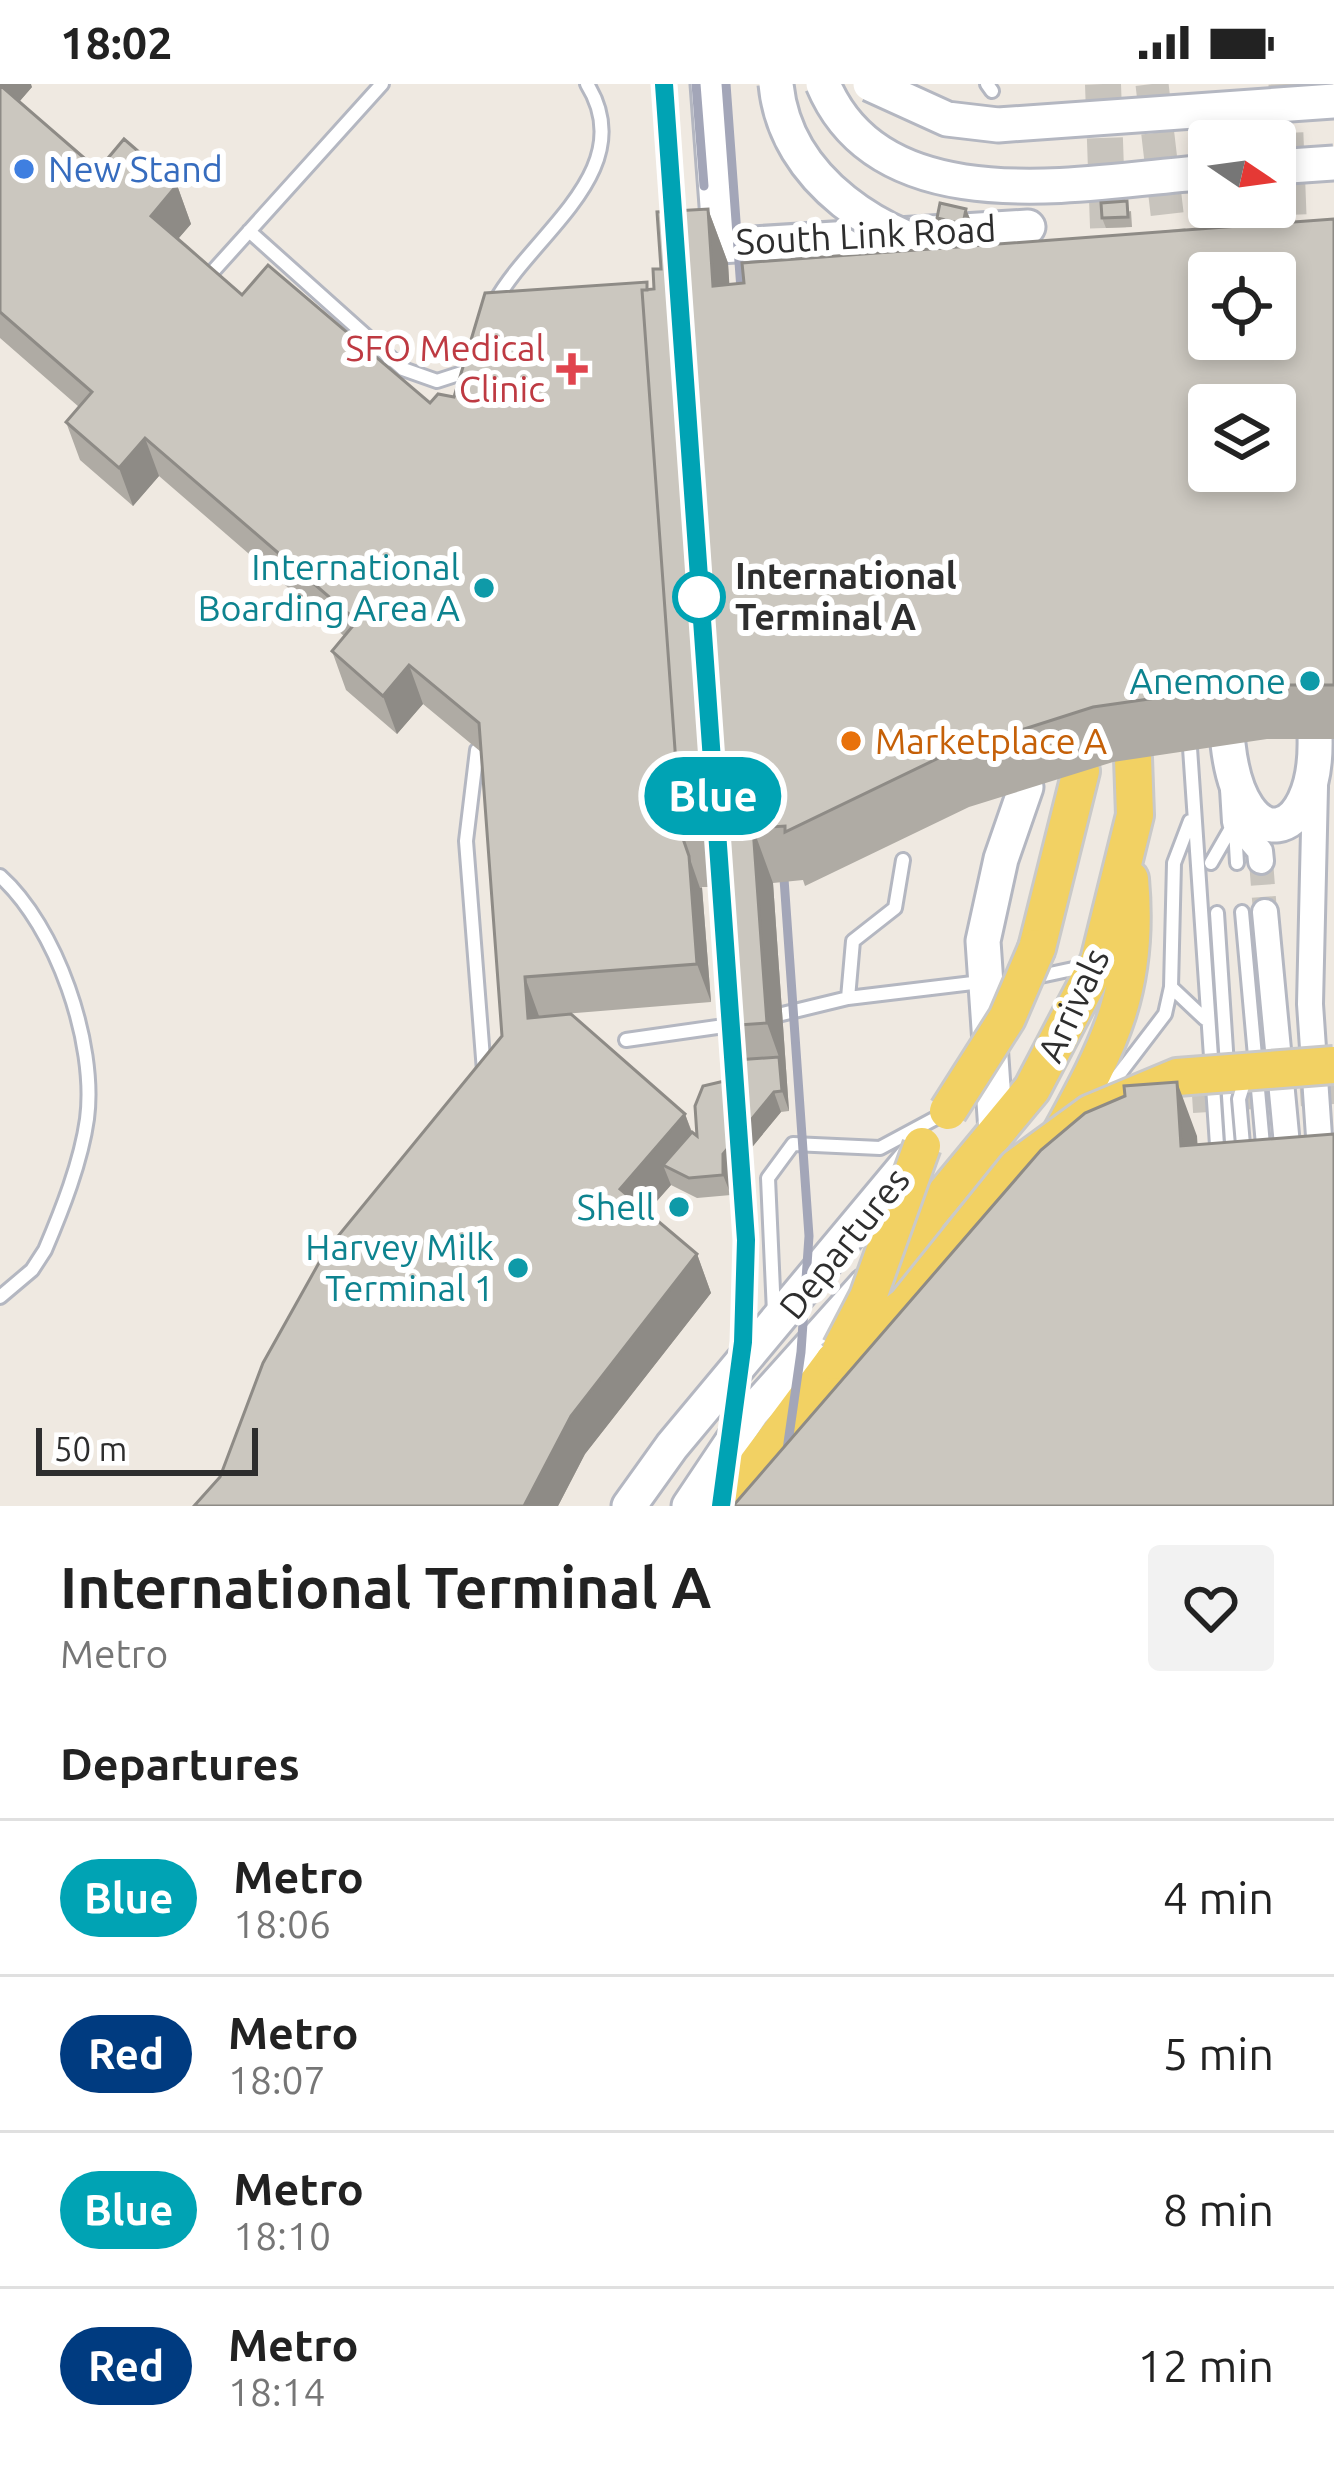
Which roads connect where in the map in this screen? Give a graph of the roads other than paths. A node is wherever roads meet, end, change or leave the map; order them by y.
1 (382, 84) edge
2 (587, 84) edge
3 (707, 84) edge
4 (776, 84) edge
5 (823, 84) edge
6 (870, 84) edge
7 (1334, 101) edge
8 (1334, 163) edge
9 (1296, 166) edge
10 (1188, 173) edge
11 (250, 231) junction
12 (200, 285) edge
13 (486, 320) edge
14 (474, 353) edge
15 (471, 370) junction
16 (471, 392) edge
17 (1228, 744) dead end
18 (1190, 748) dead end
19 (1315, 749) joint
20 (477, 750) edge
21 (1133, 758) dead end
22 (1081, 771) dead end
23 (1233, 786) junction
24 (1026, 787) dead end
25 (1193, 814) junction
26 (1235, 822) junction
27 (1128, 858) junction
28 (903, 860) dead end
29 (1249, 862) tunnel mouth
30 (1211, 863) dead end
31 (0, 875) edge
32 (1253, 912) joint
33 (1217, 913) dead end
34 (1099, 961) junction
35 (985, 981) junction
36 (1171, 987) junction
37 (848, 998) junction
38 (782, 1014) dead end
39 (1204, 1019) junction
40 (740, 1024) edge
41 (626, 1040) dead end
42 (1330, 1066) edge
43 (1258, 1070) junction
44 (486, 1094) edge
45 (1192, 1095) tunnel mouth
46 (948, 1111) junction
47 (997, 1131) junction
48 (922, 1146) junction
49 (1042, 1168) junction
50 (1266, 1172) edge
51 (1233, 1176) junction
52 (1323, 1190) edge
53 (1292, 1193) edge
54 (926, 1216) junction
55 (0, 1298) edge
56 (774, 1330) junction
57 (844, 1372) junction
58 (629, 1506) edge
59 (689, 1506) edge
60 (726, 1506) edge
61 (752, 1506) edge

1 - 11 lane
2 - 13 lane
3 - 4 street, South Link Road, bridge
5 - 10 street, bridge
6 - 7 street, bridge
8 - 9 street, bridge
11 - 12 lane
11 - 15 lane
14 - 15 lane
15 - 16 lane
17 - 23 street
18 - 25 lane
19 - 23 street
19 - 52 street
20 - 44 lane
21 - 27 main road, Arrivals
22 - 46 main road, Departures, bridge
23 - 26 street
24 - 35 street
25 - 36 lane
25 - 39 lane
26 - 29 street
26 - 30 lane
27 - 34 main road, Arrivals
27 - 49 main road
28 - 37 lane
31 - 55 lane
32 - 50 lane
32 - 53 street
33 - 51 lane
34 - 35 lane
34 - 47 main road, Arrivals
35 - 37 lane
35 - 47 street
36 - 39 lane
36 - 49 lane
37 - 38 lane
39 - 51 lane
40 - 41 lane
42 - 43 main road, bridge
43 - 51 lane, bridge
43 - 57 main road, bridge
45 - 49 main road
46 - 48 main road, Departures
46 - 56 lane
47 - 54 main road, Arrivals
48 - 56 street, Departures
48 - 57 main road, Departures, bridge
49 - 57 main road
54 - 57 main road, Arrivals
54 - 59 street, Arrivals
56 - 58 street, Departures
57 - 60 main road, Departures
57 - 61 main road, Arrivals

